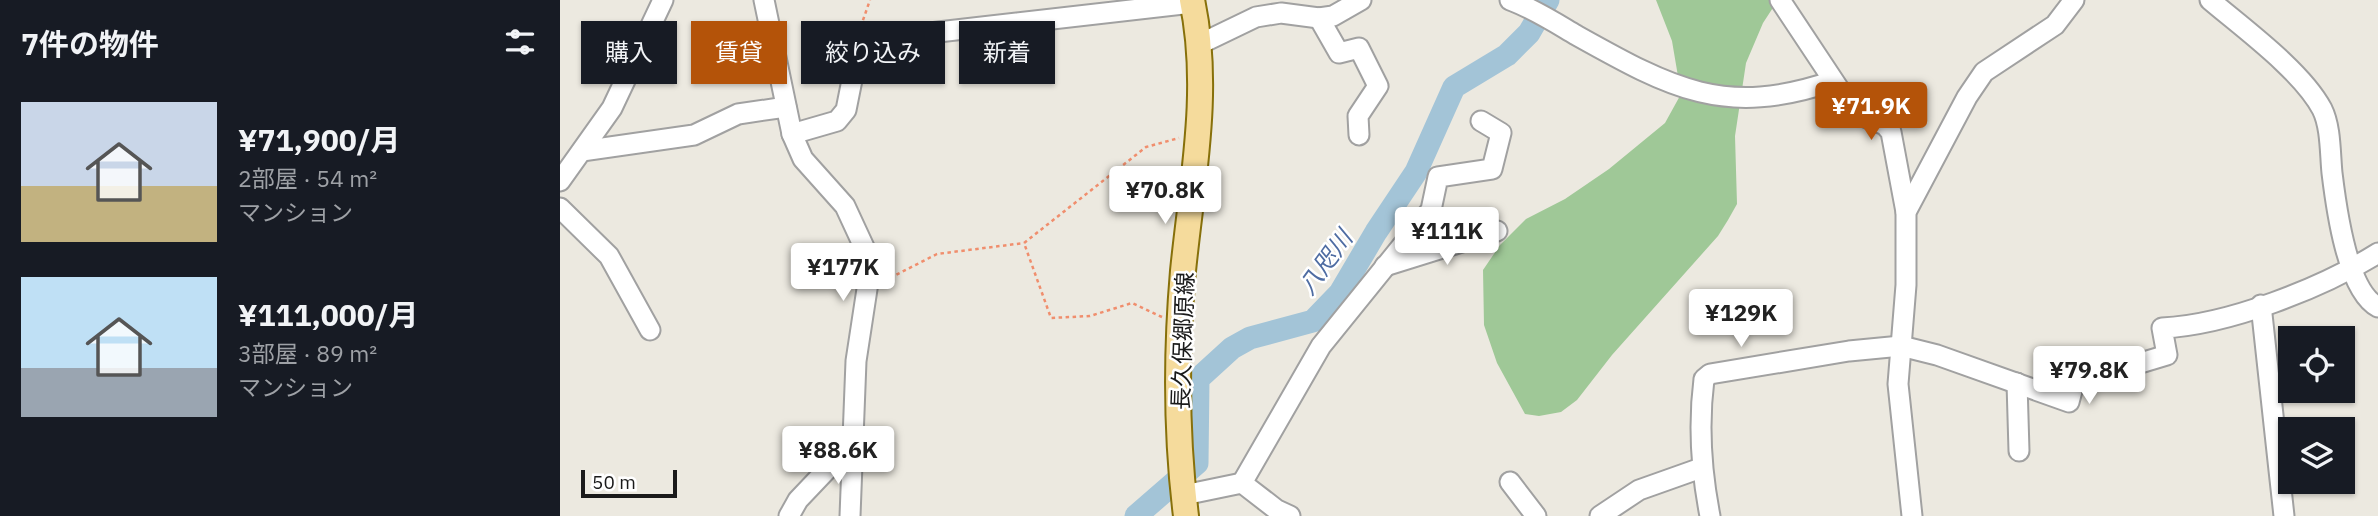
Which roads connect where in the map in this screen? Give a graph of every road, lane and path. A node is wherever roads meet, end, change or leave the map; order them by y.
1 (663, 0) edge
2 (764, 0) edge
3 (870, 0) edge
4 (1361, 0) edge
5 (1510, 0) edge
6 (1780, 0) edge
7 (2074, 0) edge
8 (2210, 0) edge
9 (1192, 2) edge
10 (1318, 18) junction
11 (863, 21) edge
12 (945, 31) edge
13 (1200, 44) junction
14 (1833, 81) junction
15 (852, 84) edge
16 (786, 107) junction
17 (1481, 121) dead end
18 (1197, 133) junction
19 (792, 134) junction
20 (1359, 135) dead end
21 (582, 151) junction
22 (560, 181) edge
23 (560, 208) edge
24 (1906, 212) junction
25 (1497, 231) dead end
26 (1024, 243) junction
27 (2378, 253) edge
28 (1385, 266) junction
29 (2352, 269) junction
30 (866, 290) junction
31 (2261, 305) junction
32 (2378, 307) edge
33 (1181, 326) junction
34 (650, 330) dead end
35 (1901, 346) junction
36 (2017, 383) junction
37 (855, 440) junction
38 (2019, 451) dead end
39 (1701, 468) junction
40 (1510, 482) dead end
41 (1242, 483) junction
42 (1185, 506) edge
43 (789, 516) edge
44 (850, 516) edge
45 (1290, 516) edge
46 (1536, 516) edge
47 (1600, 516) edge
48 (1710, 516) edge
49 (1912, 516) edge
50 (2284, 516) edge

1 - 21 street
2 - 16 street
3 - 11 path
4 - 10 street
5 - 14 street
6 - 14 street
7 - 24 street
8 - 29 street
9 - 12 street
9 - 13 main road, 長久保郷原線
10 - 13 street
10 - 20 street
13 - 18 main road, 長久保郷原線
14 - 24 street
15 - 19 street
16 - 19 street
16 - 21 street
17 - 28 street
18 - 26 path
18 - 33 main road, 長久保郷原線
19 - 30 street
21 - 22 street
23 - 34 street
24 - 35 street
25 - 28 street
26 - 30 path
26 - 33 path
27 - 29 street
28 - 41 street
29 - 31 street
29 - 32 street
30 - 37 street
31 - 36 street
31 - 50 street
33 - 42 main road, 長久保郷原線
35 - 36 street
35 - 39 street
35 - 49 street
36 - 38 street
37 - 43 street
37 - 44 street
39 - 47 street
39 - 48 street
40 - 46 street
41 - 42 street
41 - 45 street

